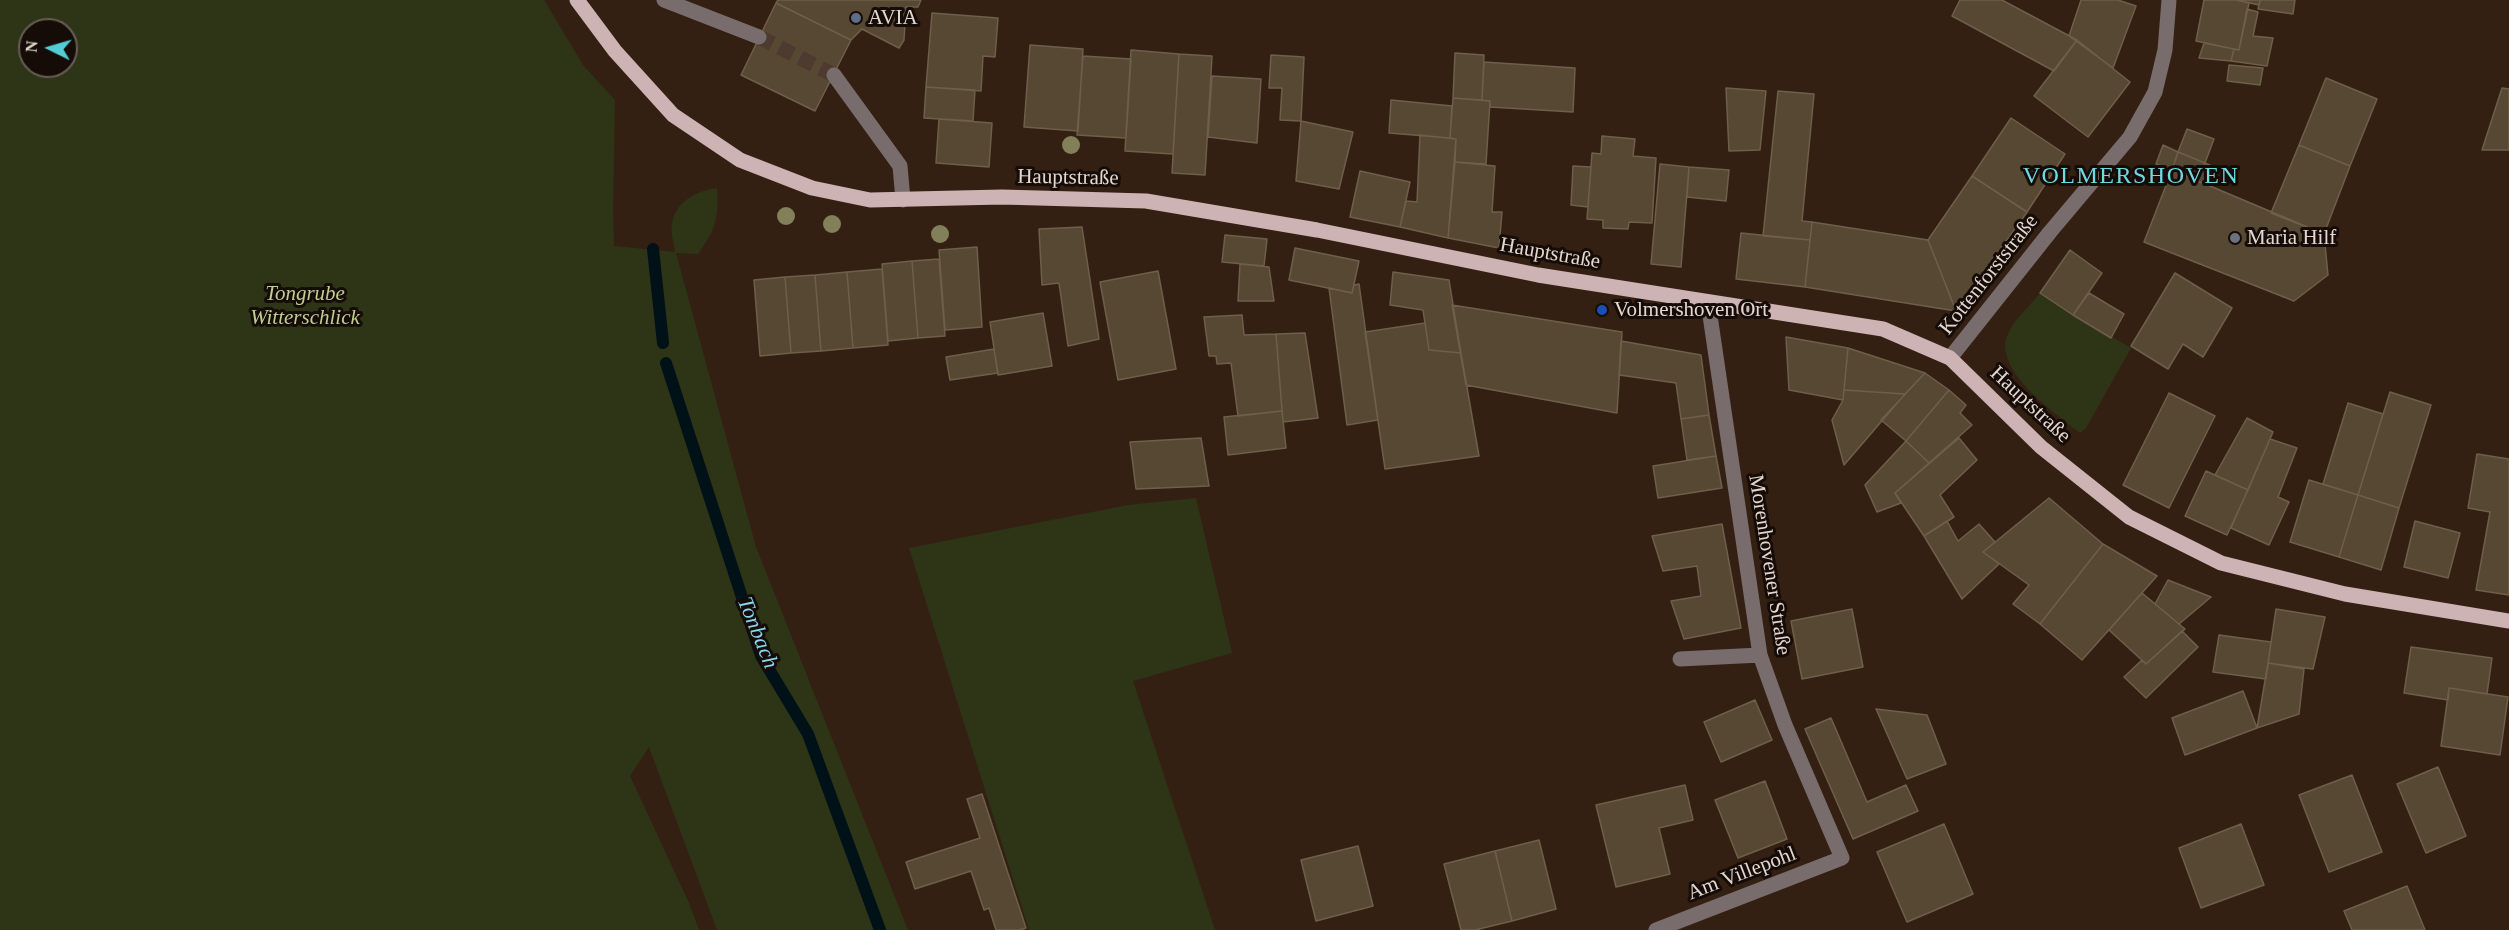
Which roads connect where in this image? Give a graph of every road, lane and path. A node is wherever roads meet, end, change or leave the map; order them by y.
1 (577, 0) edge
2 (664, 0) edge
3 (2169, 0) edge
4 (759, 37) tunnel mouth
5 (834, 75) tunnel mouth
6 (903, 200) junction
7 (1708, 302) junction
8 (1950, 358) junction
9 (2509, 621) edge
10 (1760, 655) junction
11 (1680, 659) dead end
12 (1842, 858) joint
13 (1656, 930) edge

1 - 6 main road, Hauptstraße
2 - 4 street
3 - 8 street, Kottenforststraße
5 - 6 street
6 - 7 main road, Hauptstraße
7 - 8 main road, Hauptstraße
7 - 10 street, Morenhovener Straße
8 - 9 main road, Hauptstraße
10 - 11 street
10 - 12 street, Morenhovener Straße
12 - 13 street, Am Villepohl

